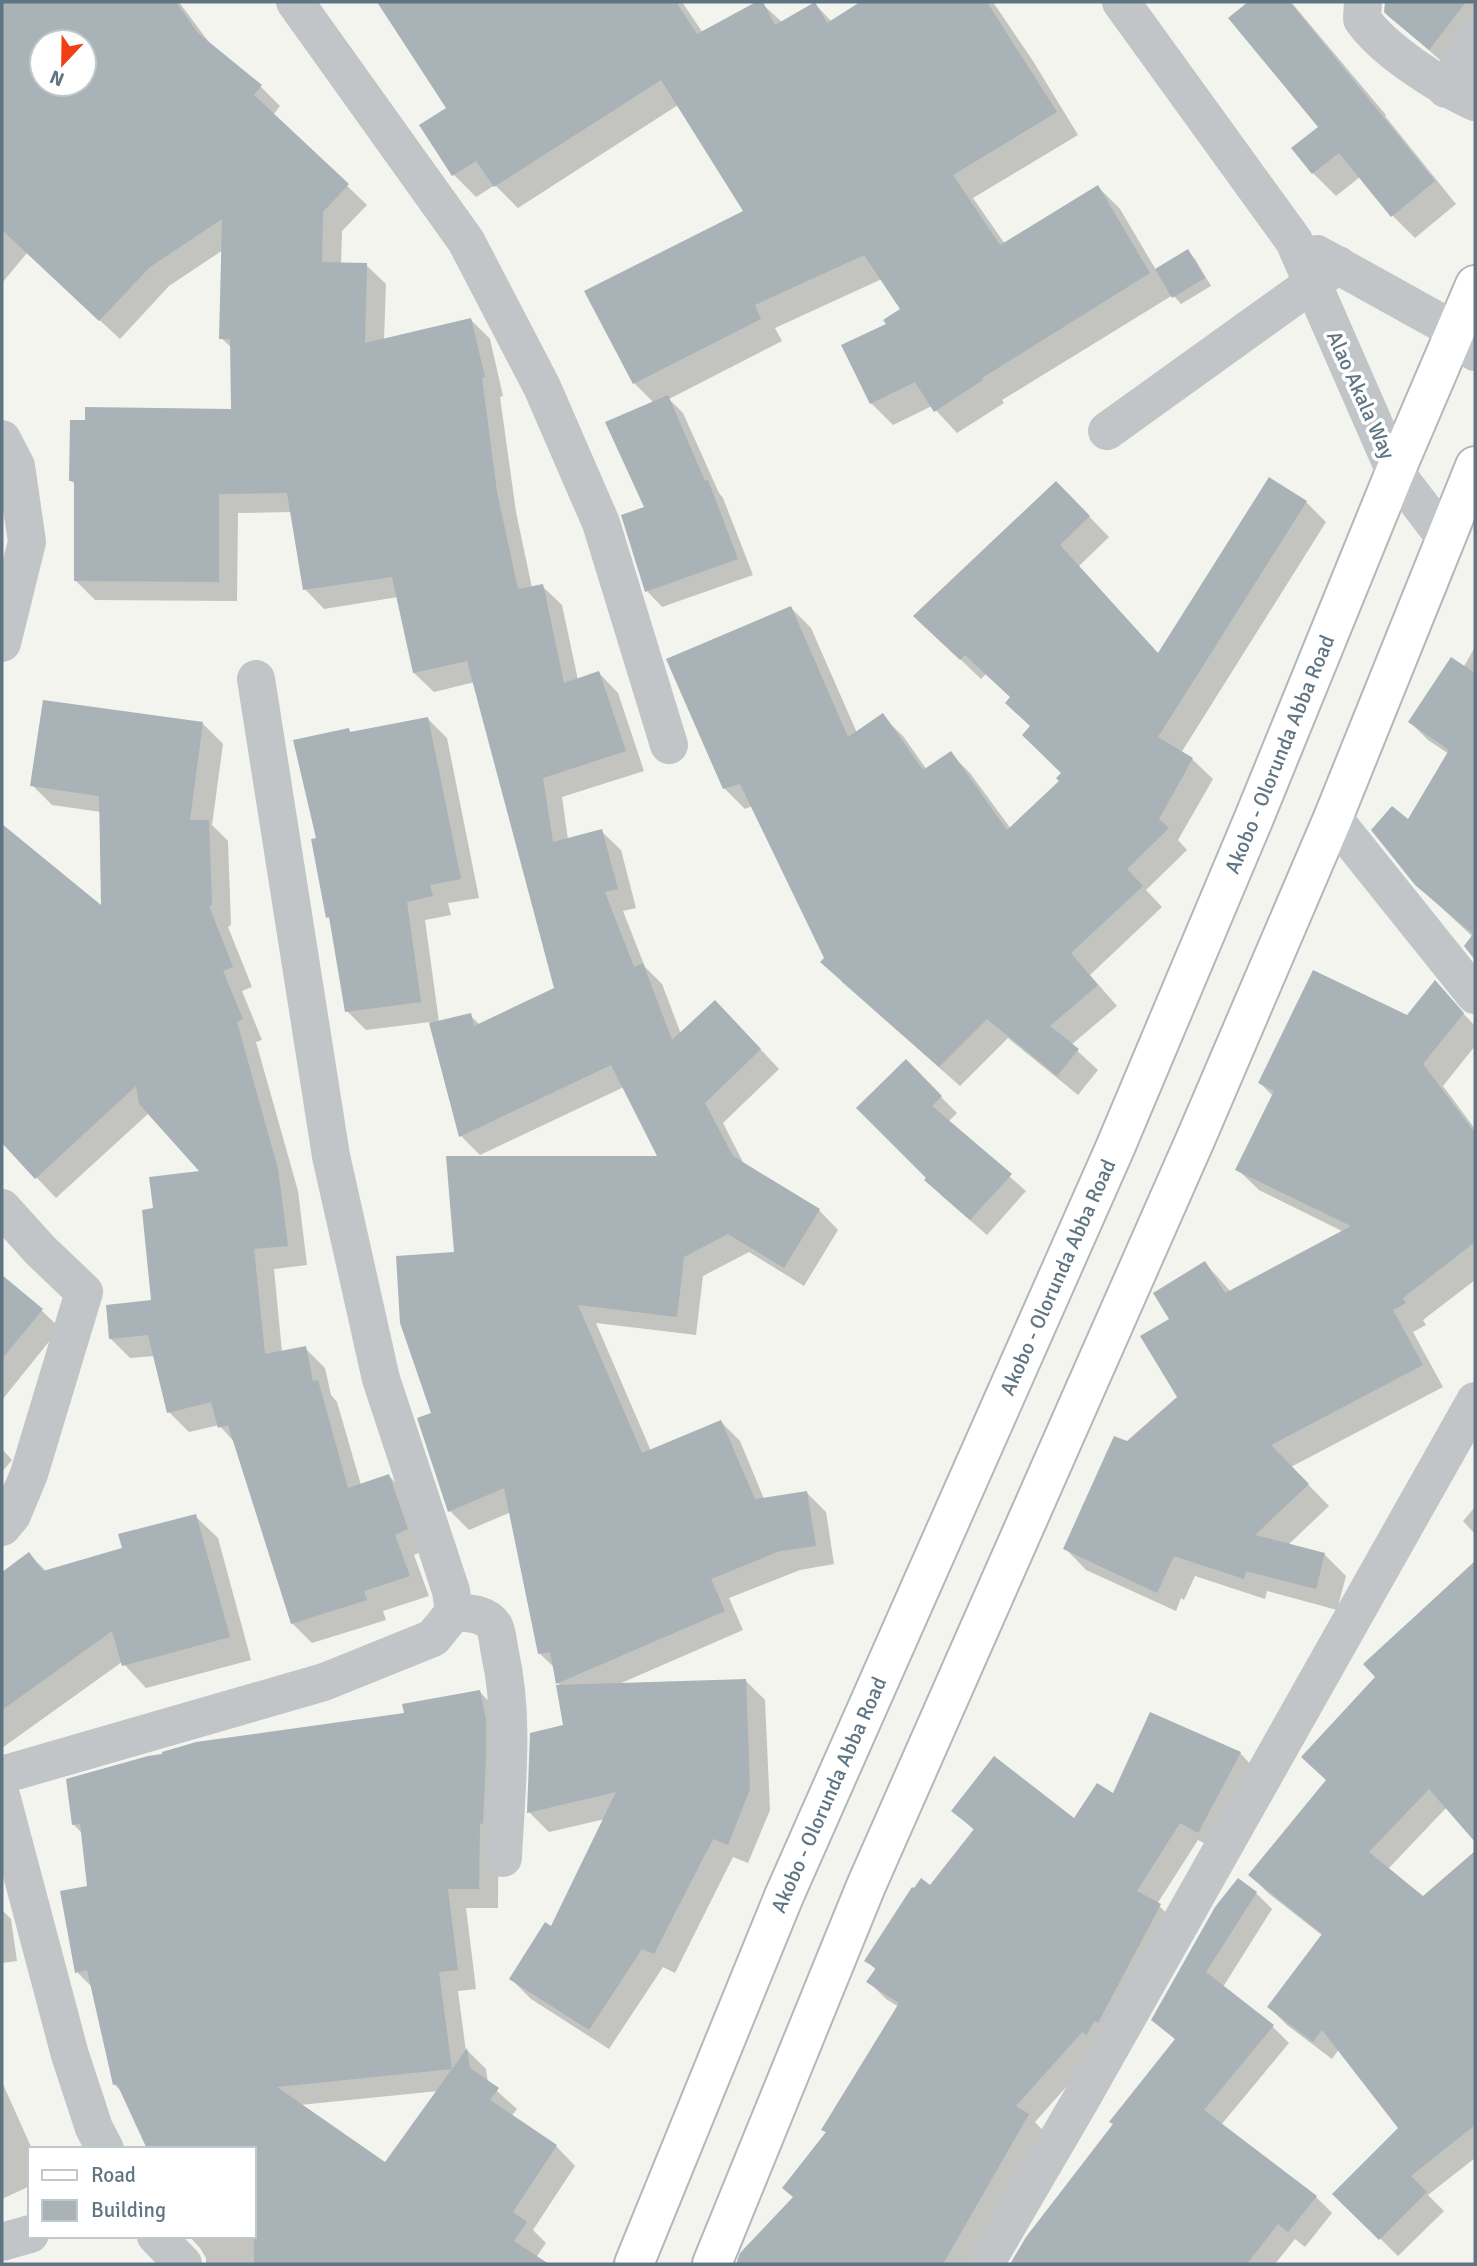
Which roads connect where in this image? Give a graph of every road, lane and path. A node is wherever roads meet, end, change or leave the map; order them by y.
1 (295, 2) edge
2 (1121, 2) edge
3 (1363, 2) edge
4 (1475, 38) edge
5 (1460, 95) edge
6 (1326, 275) junction
7 (1475, 285) edge
8 (1465, 341) edge
9 (1107, 430) dead end
10 (2, 439) edge
11 (1475, 466) edge
12 (1395, 472) junction
13 (1446, 539) junction
14 (2, 643) edge
15 (256, 679) dead end
16 (669, 745) dead end
17 (1333, 818) junction
18 (1475, 995) edge
19 (2, 1208) edge
20 (1475, 1401) edge
21 (2, 1527) edge
22 (454, 1612) junction
23 (2, 1775) edge
24 (2, 1799) edge
25 (503, 1858) dead end
26 (104, 2147) edge
27 (28, 2235) edge
28 (158, 2238) edge
29 (2, 2242) edge
30 (183, 2264) edge
31 (634, 2264) edge
32 (712, 2264) edge
33 (985, 2264) edge

1 - 16 street
2 - 6 street
3 - 5 street
4 - 5 street
6 - 8 street
6 - 9 street
6 - 12 street, Alao Akala Way
7 - 8 main road, Akobo - Olorunda Abba Road
8 - 12 main road, Akobo - Olorunda Abba Road
10 - 14 street
11 - 13 main road
12 - 13 street, Alao Akala Way
12 - 31 main road, Akobo - Olorunda Abba Road
13 - 17 main road
15 - 22 street
17 - 18 street
17 - 32 main road
19 - 21 street
20 - 33 street
22 - 23 street
22 - 25 street
24 - 26 street
27 - 29 street
28 - 30 street

